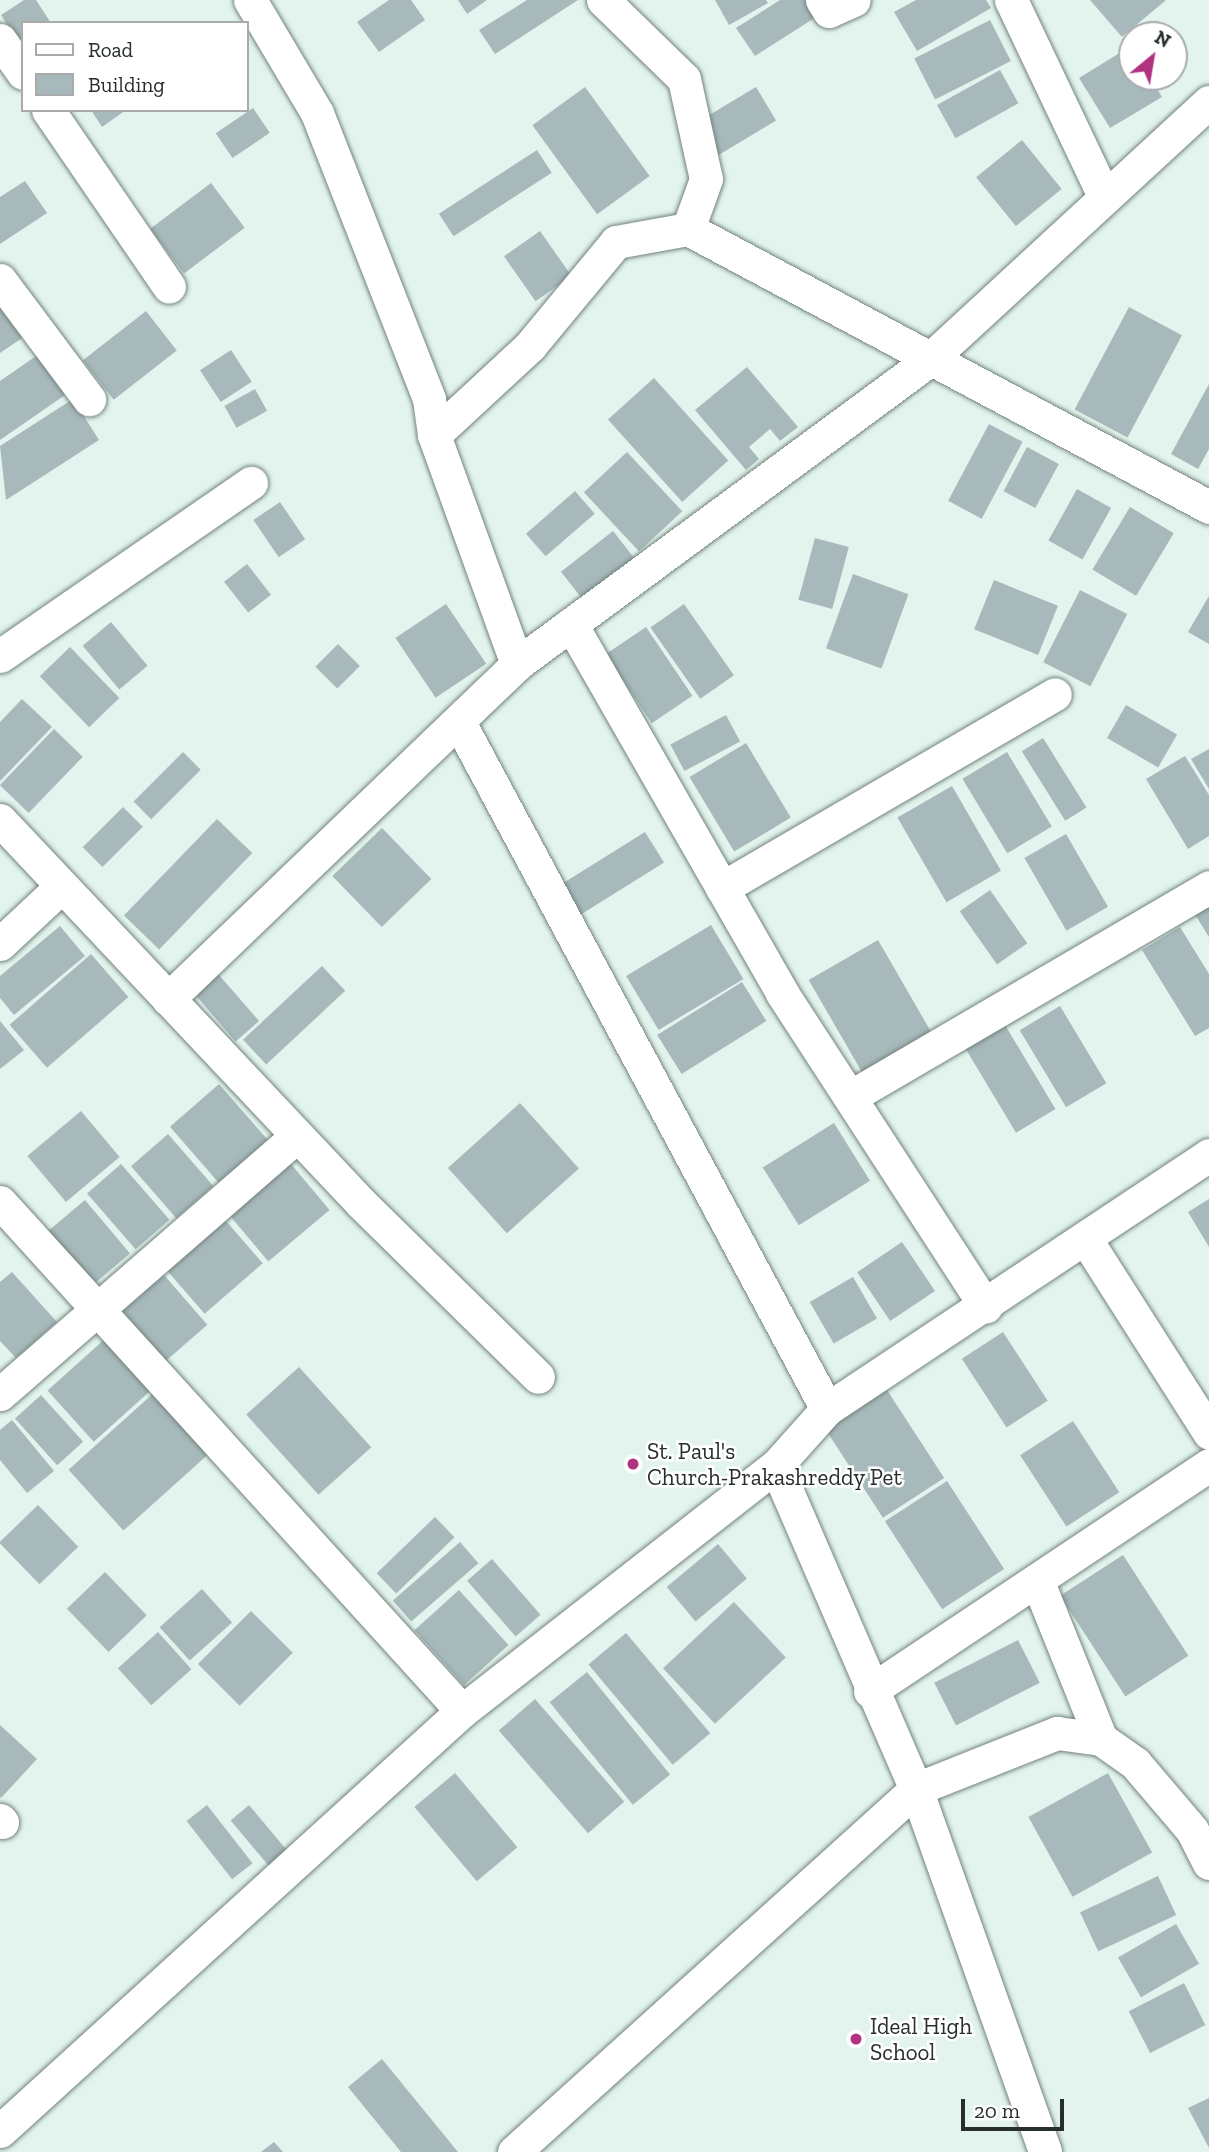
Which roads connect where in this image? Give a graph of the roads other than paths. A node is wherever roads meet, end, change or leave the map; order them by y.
1 (250, 0) edge
2 (603, 0) edge
3 (822, 0) edge
4 (854, 0) edge
5 (1011, 0) edge
6 (0, 40) edge
7 (21, 71) edge
8 (1209, 102) edge
9 (49, 112) edge
10 (1103, 194) junction
11 (688, 229) junction
12 (0, 280) edge
13 (169, 287) dead end
14 (928, 361) junction
15 (89, 399) dead end
16 (434, 435) junction
17 (251, 483) dead end
18 (1209, 507) edge
19 (571, 624) junction
20 (0, 656) edge
21 (517, 664) junction
22 (1055, 694) dead end
23 (460, 724) junction
24 (0, 820) edge
25 (61, 887) junction
26 (1209, 887) edge
27 (722, 888) junction
28 (0, 943) edge
29 (168, 999) junction
30 (850, 1097) junction
31 (297, 1136) junction
32 (1209, 1155) edge
33 (0, 1202) edge
34 (1085, 1238) junction
35 (99, 1307) junction
36 (986, 1307) junction
37 (538, 1377) dead end
38 (0, 1394) edge
39 (827, 1409) junction
40 (1209, 1433) edge
41 (1209, 1465) edge
42 (776, 1466) junction
43 (1037, 1580) junction
44 (870, 1691) junction
45 (462, 1711) junction
46 (1101, 1739) junction
47 (916, 1789) junction
48 (1200, 1824) edge
49 (1209, 1863) edge
50 (0, 2131) edge
51 (513, 2152) edge
52 (1045, 2152) edge

1 - 16 street
2 - 11 street
3 - 4 street
5 - 10 street
6 - 7 street
8 - 10 street
9 - 13 street
10 - 14 street
11 - 14 street
11 - 16 street
12 - 15 street
14 - 18 street
14 - 19 street
16 - 21 street
17 - 20 street
19 - 21 street
19 - 27 street
21 - 23 street
22 - 27 street
23 - 29 street
23 - 39 street
24 - 25 street
25 - 28 street
25 - 29 street
26 - 30 street
27 - 30 street
29 - 31 street
30 - 36 street
31 - 35 street
31 - 37 street
32 - 34 street
33 - 35 street
34 - 36 street
34 - 40 street
35 - 38 street
35 - 45 street
36 - 39 street
39 - 42 street
41 - 43 street
42 - 44 street
42 - 45 street
43 - 44 street
43 - 46 street
44 - 47 street
45 - 50 street
46 - 47 street
46 - 48 street
47 - 51 street
47 - 52 street
48 - 49 street

